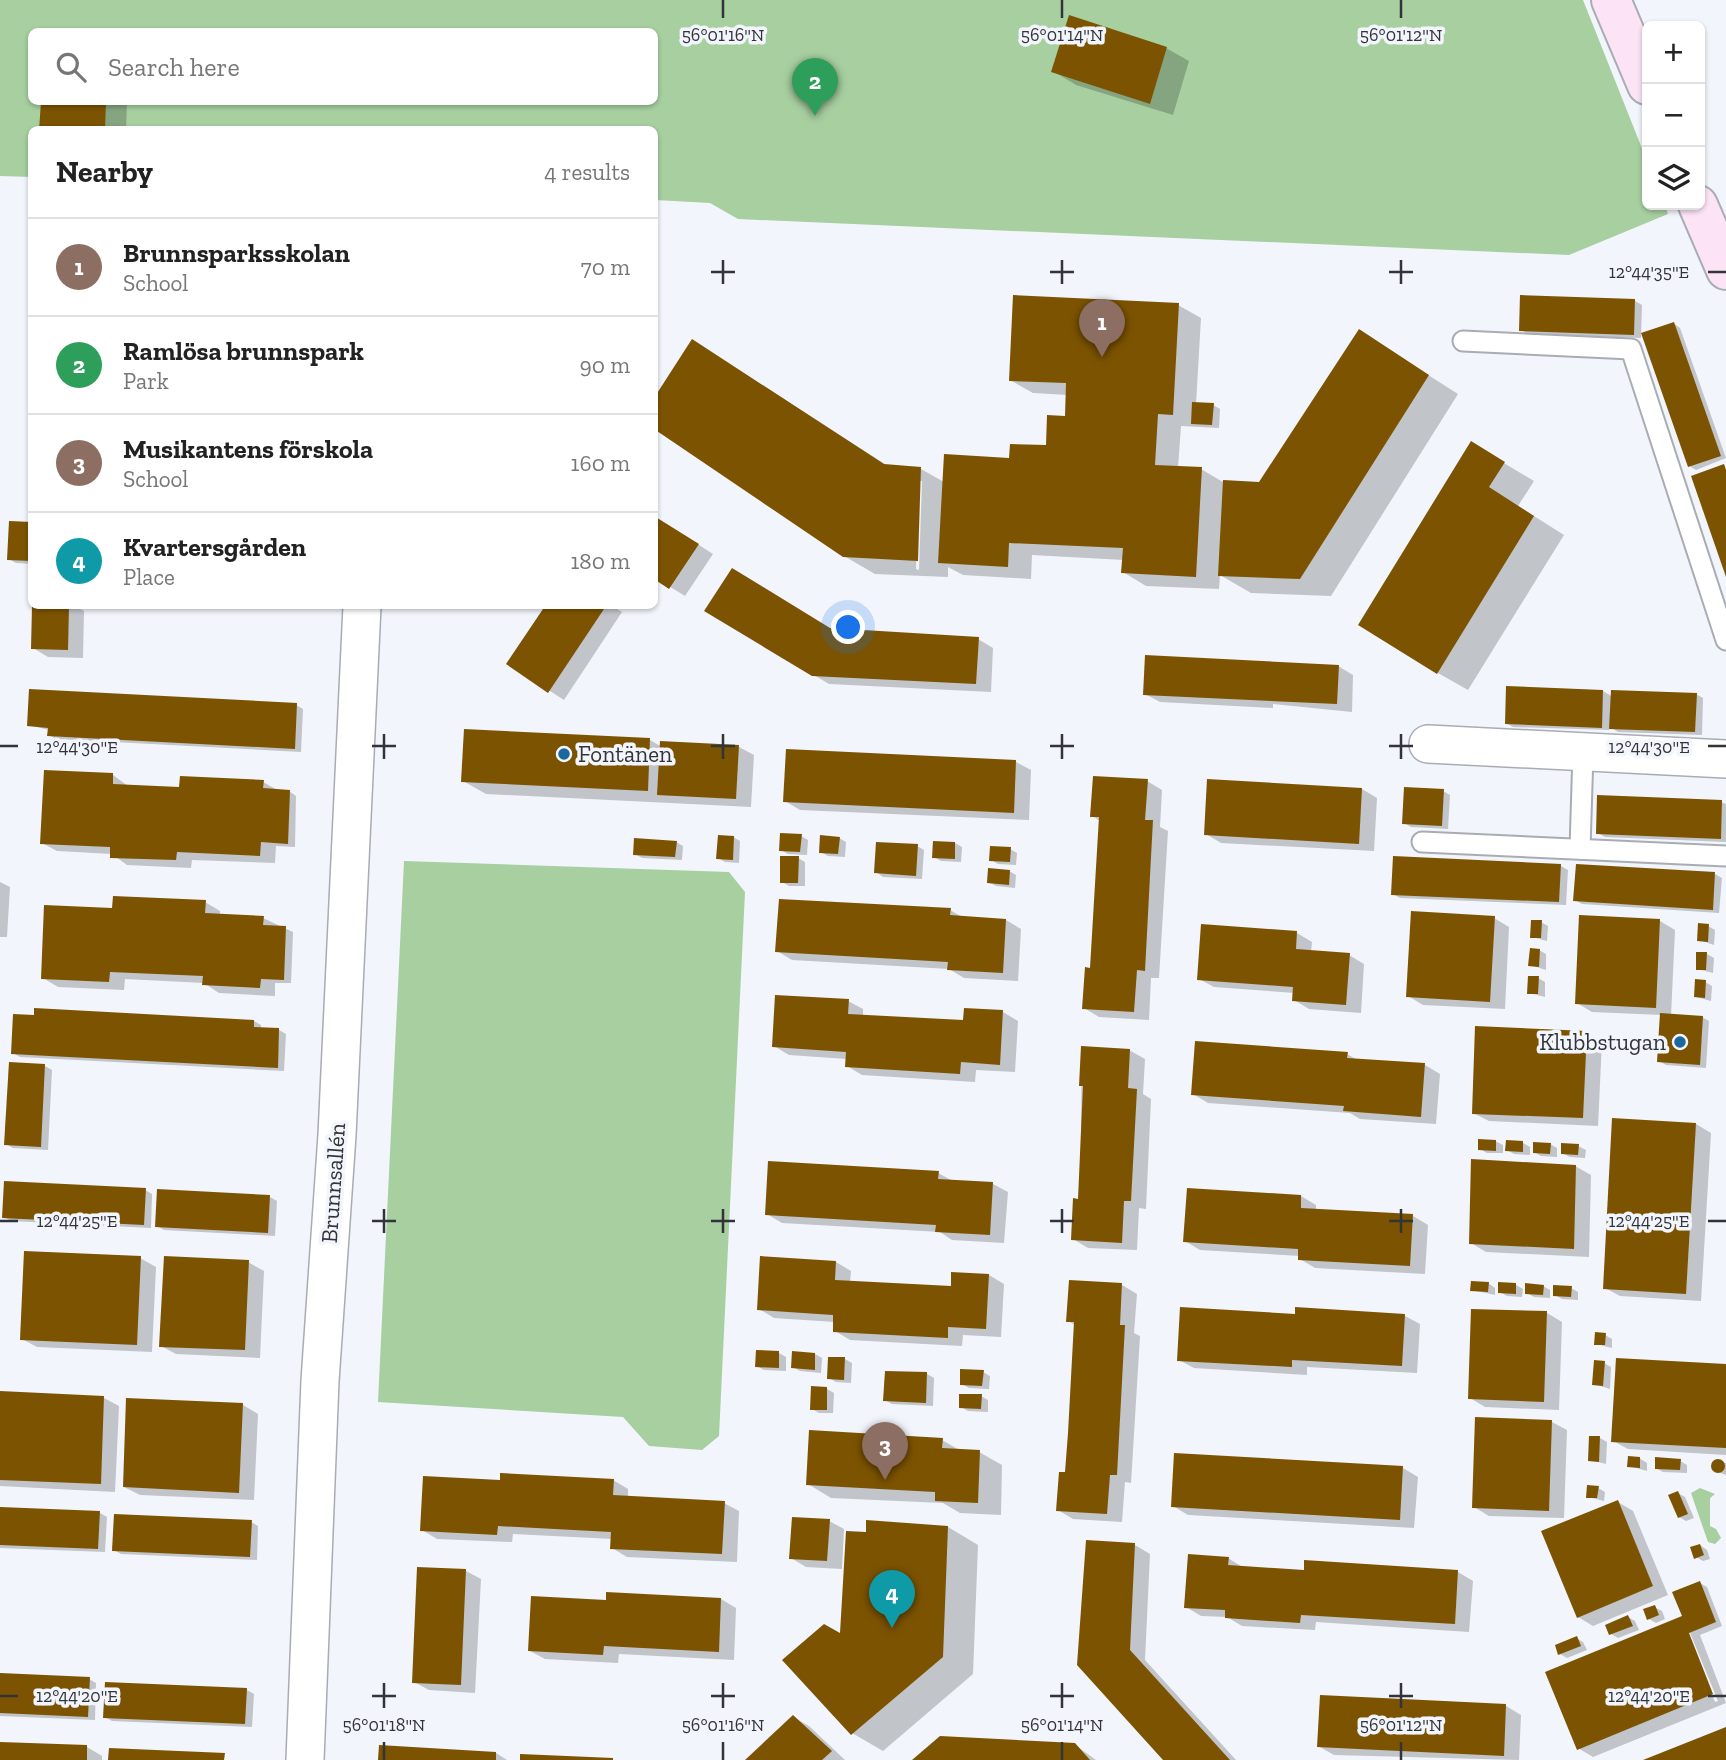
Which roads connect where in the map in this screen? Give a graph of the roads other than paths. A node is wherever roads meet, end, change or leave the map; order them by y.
1 (1611, 0) edge
2 (1647, 84) edge
3 (1700, 210) edge
4 (1726, 270) edge
5 (1463, 341) dead end
6 (362, 609) edge
7 (1726, 640) edge
8 (1428, 744) dead end
9 (1583, 753) junction
10 (1726, 759) edge
11 (1422, 842) dead end
12 (1580, 849) junction
13 (1726, 856) edge
14 (305, 1760) edge

1 - 2 street
3 - 4 street
5 - 7 lane
6 - 14 street, Brunnsallén
8 - 9 street
9 - 10 street
9 - 12 lane
11 - 12 lane
12 - 13 lane

